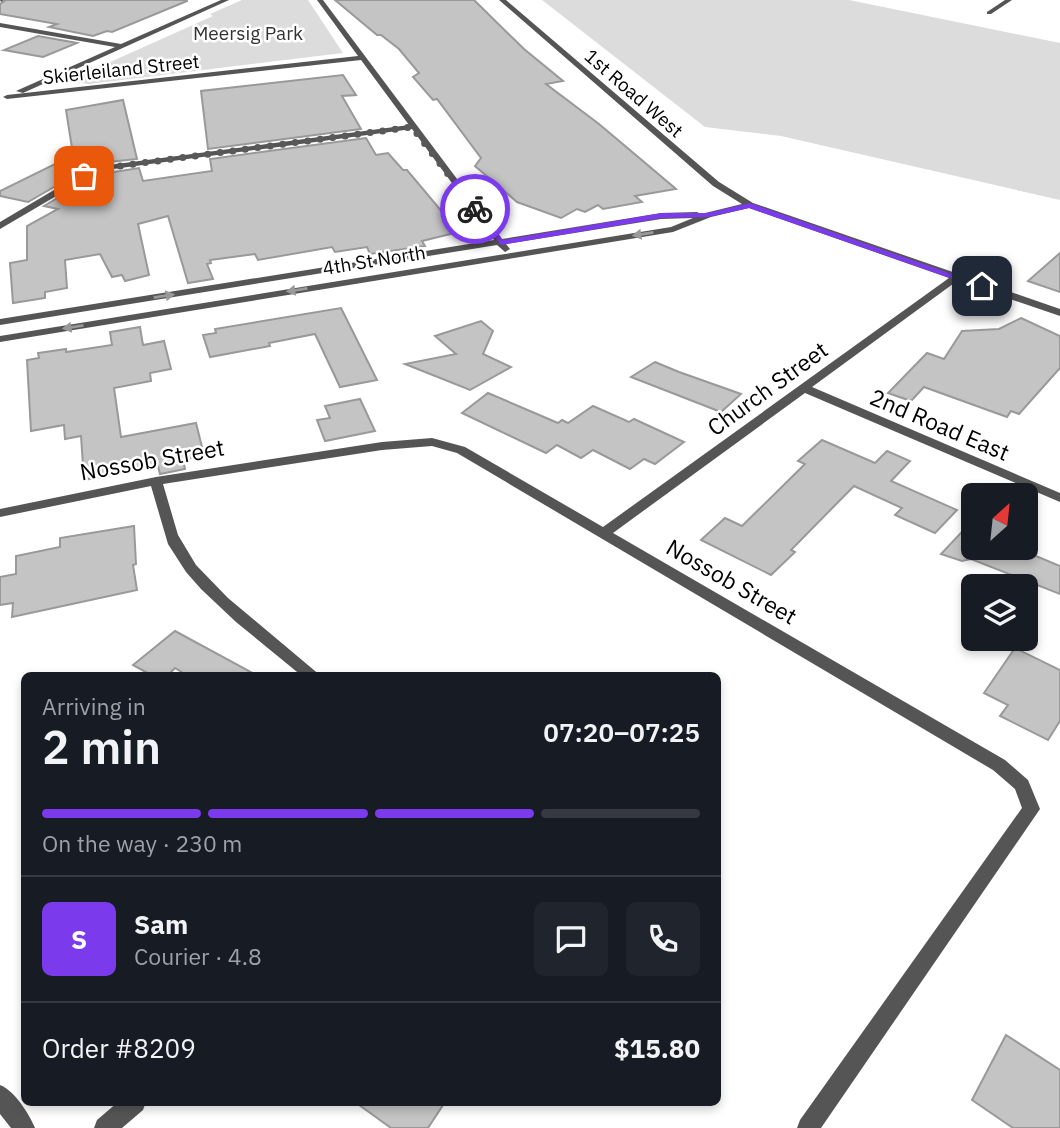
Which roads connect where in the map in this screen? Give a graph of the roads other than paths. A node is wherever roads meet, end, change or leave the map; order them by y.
1 (226, 0) edge
2 (320, 0) edge
3 (502, 0) edge
4 (1009, 0) edge
5 (989, 13) dead end
6 (0, 25) edge
7 (122, 46) junction
8 (363, 58) junction
9 (4, 98) edge
10 (412, 127) junction
11 (750, 205) junction
12 (708, 215) junction
13 (0, 226) edge
14 (501, 242) junction
15 (509, 256) junction
16 (956, 277) junction
17 (1060, 313) edge
18 (0, 322) edge
19 (0, 339) edge
20 (804, 388) junction
21 (156, 481) junction
22 (1060, 498) edge
23 (0, 513) edge
24 (603, 534) junction
25 (308, 672) edge
26 (0, 1096) edge
27 (130, 1106) edge
28 (24, 1128) edge
29 (105, 1128) edge
30 (808, 1128) edge

1 - 7 street
2 - 8 street
3 - 11 street, 1st Road West
4 - 5 street
6 - 7 street
7 - 9 street
8 - 9 street, Skierleiland Street
8 - 10 street
10 - 13 street
10 - 14 street
11 - 12 street
11 - 16 street, 1st Road West
12 - 14 street, 4th St North
12 -> 15 street, 4th St North
14 - 15 street
18 -> 14 street, 4th St North
15 -> 19 street, 4th St North
16 - 17 street, 1st Road West
16 - 20 street, Church Street
20 - 22 street, 2nd Road East
20 - 24 street, Church Street
21 - 23 street, Nossob Street
21 - 24 street, Nossob Street
21 - 25 street
24 - 30 street, Nossob Street
26 - 28 street
27 - 29 street

